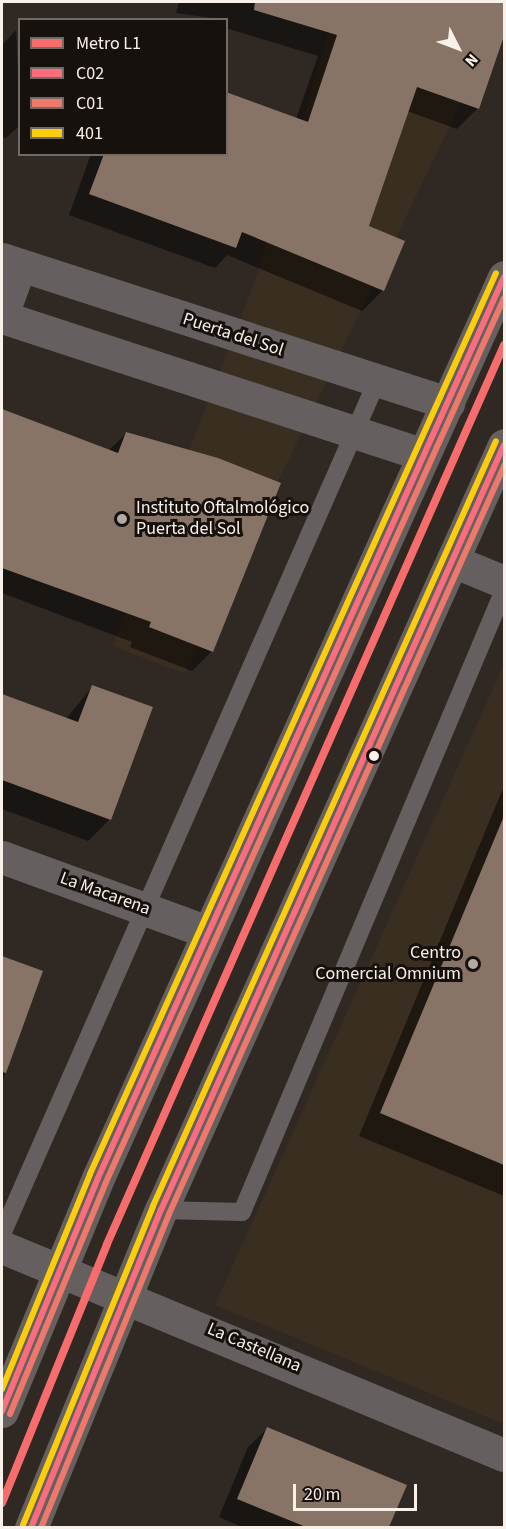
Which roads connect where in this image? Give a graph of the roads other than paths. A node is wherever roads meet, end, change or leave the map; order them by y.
1 (11, 262) edge
2 (504, 277) edge
3 (2, 316) edge
4 (377, 381) junction
5 (448, 403) junction
6 (354, 433) junction
7 (504, 445) edge
8 (423, 455) junction
9 (453, 561) junction
10 (504, 582) edge
11 (504, 590) edge
12 (2, 857) edge
13 (141, 908) junction
14 (208, 932) junction
15 (161, 1210) junction
16 (2, 1234) edge
17 (2, 1247) edge
18 (60, 1269) junction
19 (124, 1294) junction
20 (2, 1410) edge
21 (504, 1455) edge
22 (31, 1527) edge

1 - 3 street, Puerta del Sol
1 - 4 street, Puerta del Sol
2 - 5 main road
3 - 6 street, Puerta del Sol
4 - 5 street, Puerta del Sol
4 - 6 lane
5 - 8 main road
6 - 8 street, Puerta del Sol
6 - 13 lane
7 - 9 main road
8 - 14 main road
9 - 10 street
9 - 15 main road
11 - 15 lane
12 - 13 street, La Macarena
13 - 14 street, La Macarena
13 - 16 lane
14 - 18 main road
15 - 19 main road
17 - 18 street, La Castellana
18 - 19 street, La Castellana
18 - 20 main road
19 - 21 street, La Castellana
19 - 22 main road

